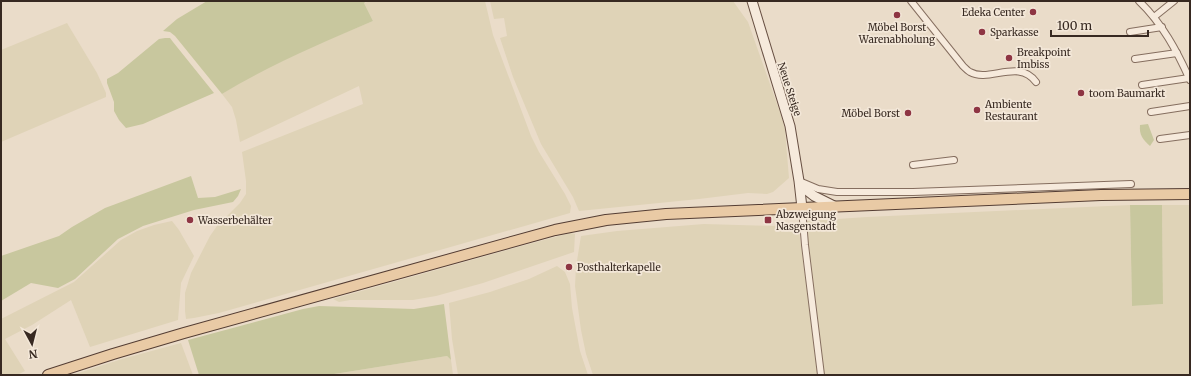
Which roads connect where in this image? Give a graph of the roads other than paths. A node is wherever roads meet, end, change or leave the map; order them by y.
1 (910, 1) edge
2 (1138, 1) edge
3 (1174, 1) edge
4 (753, 2) edge
5 (1154, 17) junction
6 (1162, 27) junction
7 (1130, 32) dead end
8 (1177, 53) junction
9 (1135, 59) dead end
10 (1189, 79) edge
11 (1036, 82) dead end
12 (1142, 85) dead end
13 (1190, 106) edge
14 (1151, 112) dead end
15 (1190, 135) edge
16 (1160, 139) dead end
17 (954, 160) dead end
18 (913, 165) dead end
19 (800, 183) junction
20 (1131, 184) dead end
21 (1190, 194) edge
22 (834, 206) junction
23 (802, 208) junction
24 (48, 375) edge
25 (821, 375) edge

1 - 11 street
2 - 5 street
3 - 5 street
4 - 19 main road, Neue Steige
5 - 6 street
6 - 7 street
6 - 8 street
8 - 9 street
8 - 10 street
10 - 12 street
13 - 14 street
15 - 16 street
17 - 18 street
19 - 20 street
19 - 22 main road
19 - 23 main road, Neue Steige
21 - 22 main road
22 - 23 main road
23 - 24 main road
23 - 25 street

